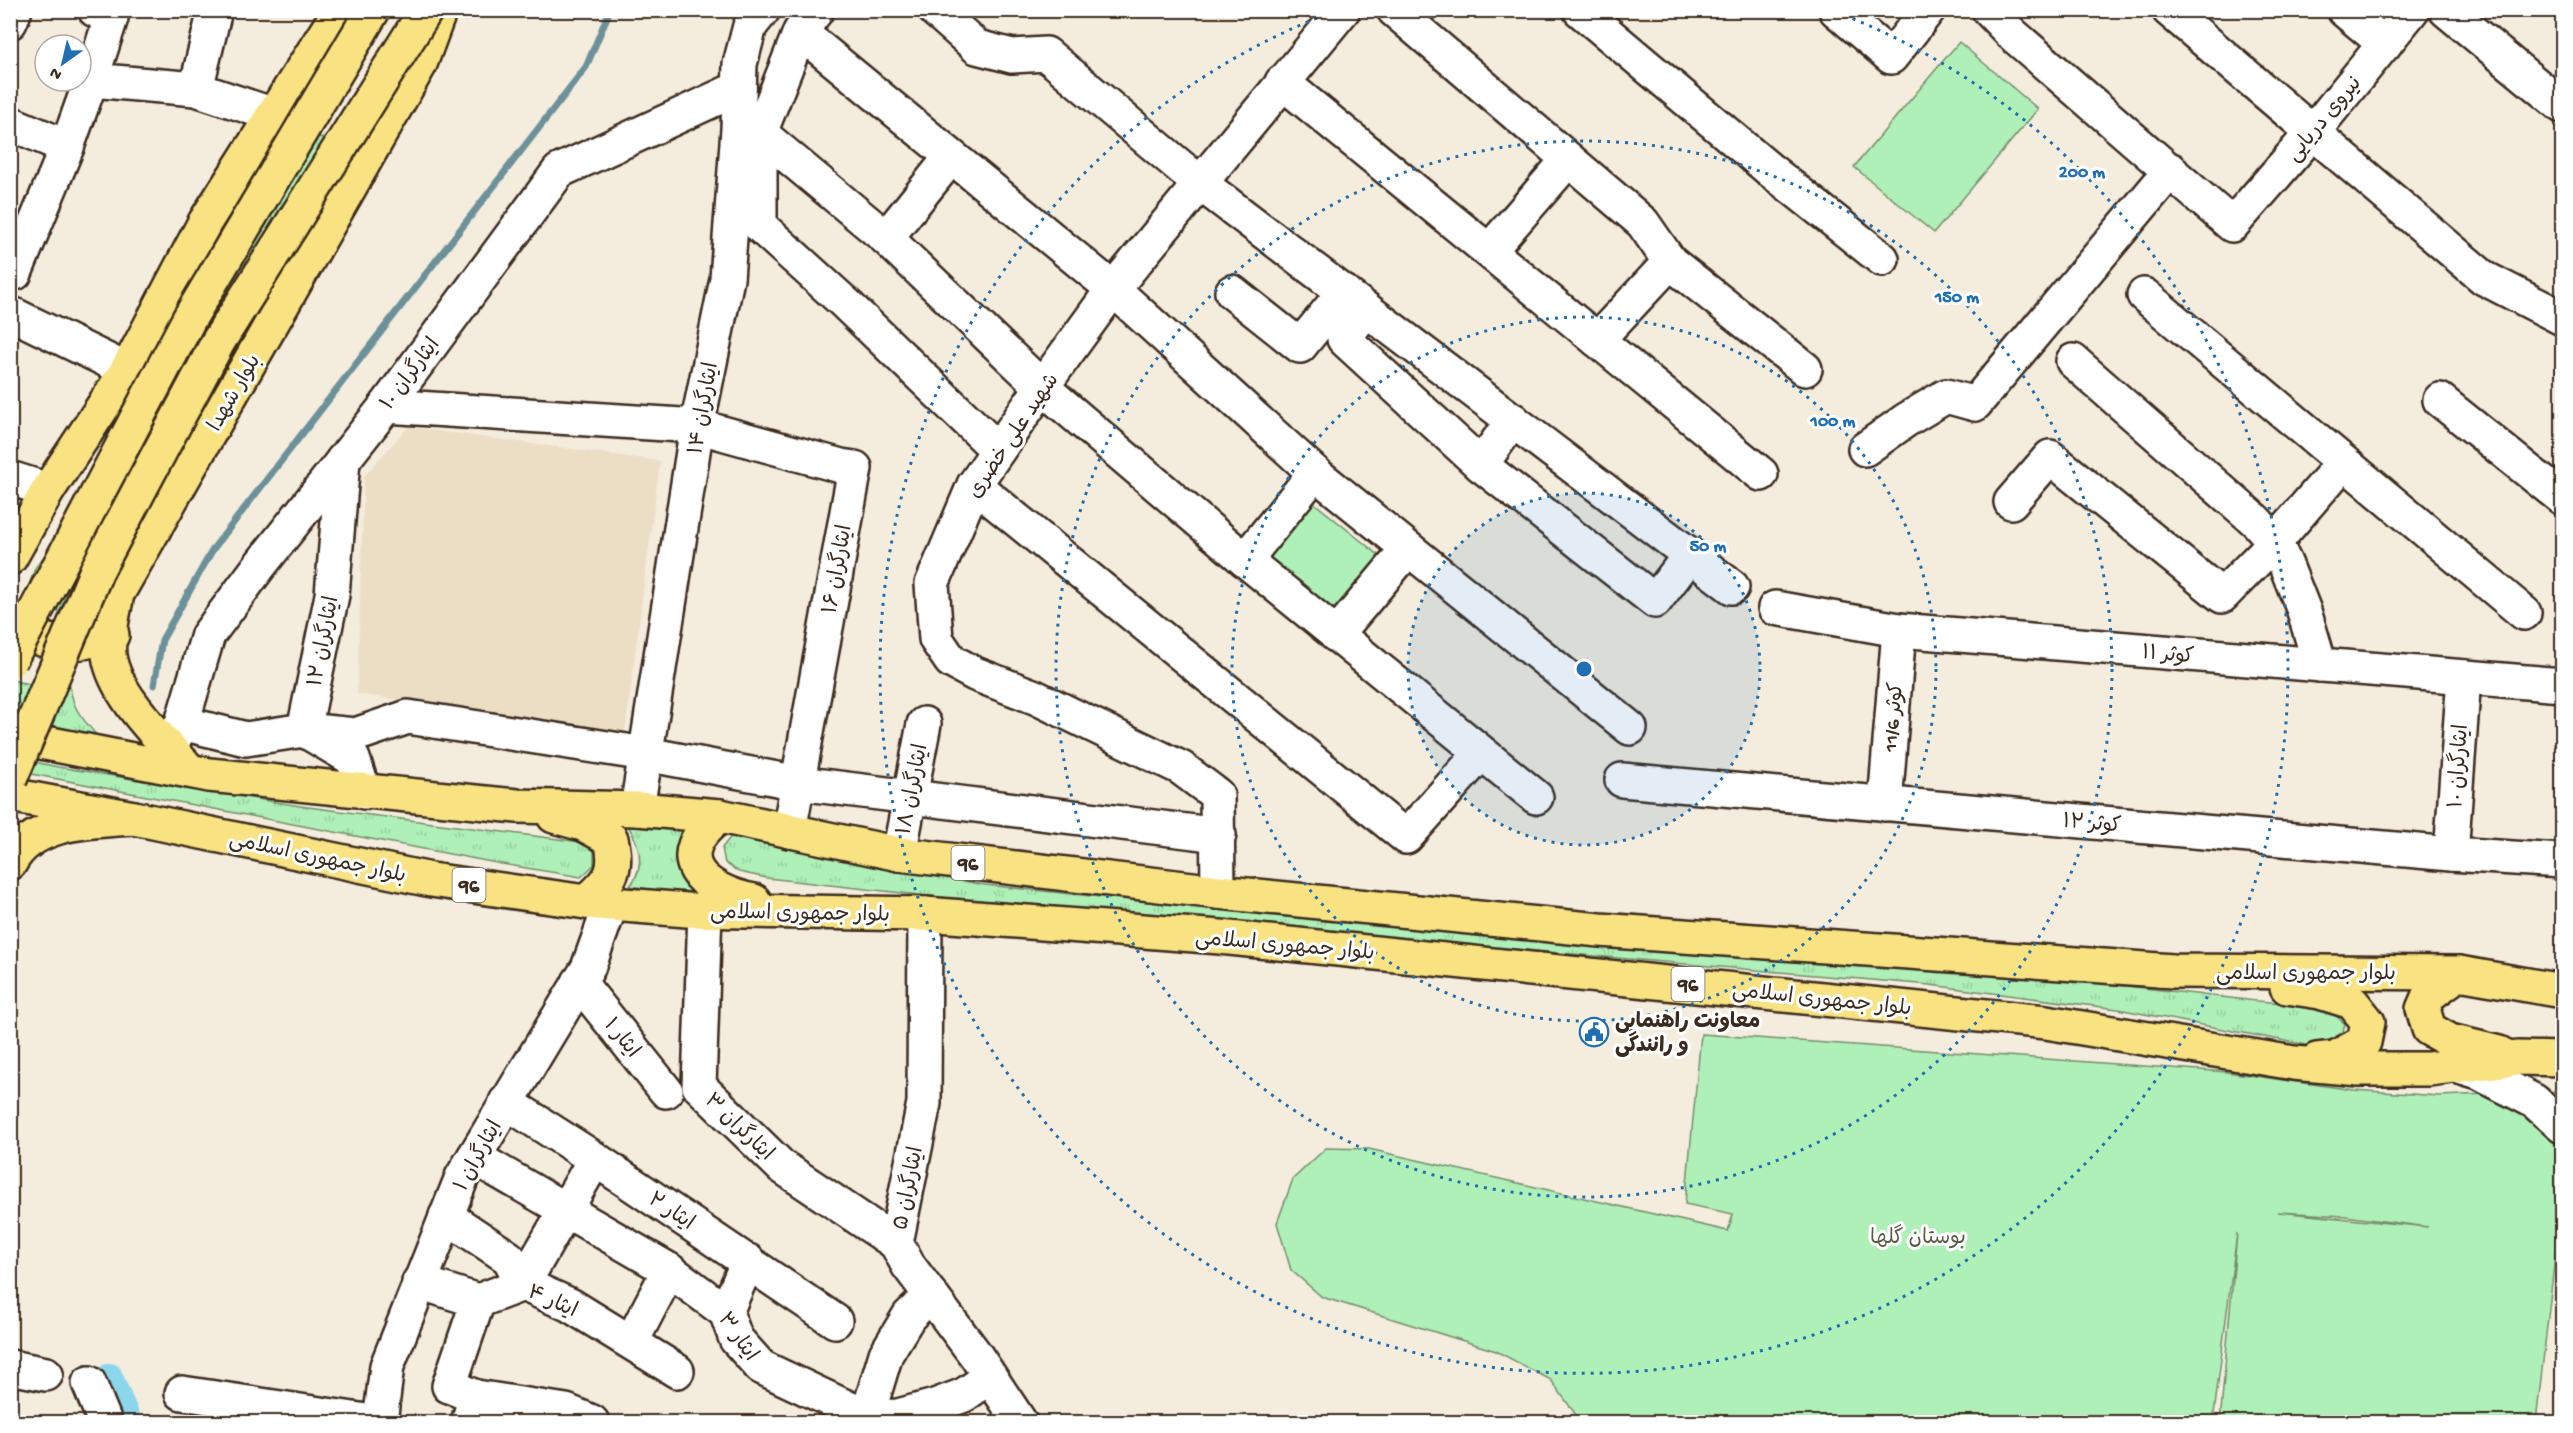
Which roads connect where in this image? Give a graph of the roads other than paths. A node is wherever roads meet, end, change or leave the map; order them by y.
1 (15, 10) edge
2 (215, 10) edge
3 (340, 10) edge
4 (373, 10) edge
5 (426, 10) edge
6 (440, 10) edge
7 (935, 10) edge
8 (1343, 10) edge
9 (1394, 10) edge
10 (1580, 10) edge
11 (1836, 10) edge
12 (1928, 10) edge
13 (1989, 10) edge
14 (2169, 10) edge
15 (2344, 10) edge
16 (2412, 10) edge
17 (2446, 10) edge
18 (107, 13) edge
19 (755, 16) edge
20 (808, 21) edge
21 (10, 22) edge
22 (2385, 44) junction
23 (93, 72) edge
24 (93, 80) edge
25 (1282, 82) junction
26 (739, 88) junction
27 (196, 89) junction
28 (86, 93) edge
29 (2562, 106) edge
30 (274, 115) junction
31 (10, 123) edge
32 (760, 133) junction
33 (2312, 133) junction
34 (67, 147) junction
35 (951, 157) junction
36 (1568, 160) junction
37 (2171, 170) junction
38 (1201, 184) junction
39 (886, 238) junction
40 (1489, 251) junction
41 (1882, 259) dead end
42 (1671, 262) junction
43 (12, 276) edge
44 (1113, 289) junction
45 (1232, 292) dead end
46 (2144, 295) dead end
47 (1355, 301) junction
48 (10, 313) edge
49 (2562, 318) edge
50 (1597, 340) junction
51 (2073, 361) dead end
52 (1804, 369) dead end
53 (127, 370) junction
54 (1042, 387) junction
55 (2440, 400) dead end
56 (386, 406) junction
57 (1513, 420) junction
58 (697, 426) junction
59 (1866, 449) dead end
60 (998, 450) junction
61 (343, 460) junction
62 (2343, 463) junction
63 (1481, 465) junction
64 (1315, 473) junction
65 (1761, 474) dead end
66 (10, 478) edge
67 (974, 485) junction
68 (48, 490) junction
69 (2562, 498) edge
70 (2011, 502) dead end
71 (2275, 542) junction
72 (1408, 549) junction
73 (1690, 555) junction
74 (10, 558) edge
75 (1245, 560) junction
76 (1732, 587) dead end
77 (1775, 608) dead end
78 (2524, 613) dead end
79 (10, 623) edge
80 (1899, 630) junction
81 (112, 635) junction
82 (1336, 635) junction
83 (10, 660) edge
84 (2320, 665) junction
85 (2464, 677) junction
86 (2562, 685) edge
87 (924, 724) dead end
88 (1630, 728) dead end
89 (304, 730) junction
90 (10, 736) edge
91 (180, 747) junction
92 (1481, 753) junction
93 (646, 754) junction
94 (10, 779) edge
95 (1622, 780) dead end
96 (798, 783) junction
97 (364, 792) junction
98 (10, 795) edge
99 (910, 796) junction
100 (1536, 797) dead end
101 (1885, 804) junction
102 (517, 806) junction
103 (637, 809) junction
104 (720, 816) junction
105 (134, 818) junction
106 (789, 831) junction
107 (1219, 835) junction
108 (899, 854) junction
109 (2451, 854) junction
110 (2562, 861) edge
111 (10, 863) edge
112 (1218, 892) junction
113 (599, 903) junction
114 (705, 910) junction
115 (810, 911) junction
116 (925, 914) junction
117 (2173, 971) junction
118 (2459, 973) junction
119 (579, 982) junction
120 (2562, 991) edge
121 (2518, 1058) junction
122 (2562, 1059) edge
123 (2294, 1063) junction
124 (2456, 1066) junction
125 (666, 1091) dead end
126 (506, 1102) junction
127 (2562, 1126) edge
128 (474, 1157) junction
129 (595, 1159) junction
130 (565, 1210) junction
131 (446, 1216) junction
132 (896, 1243) junction
133 (748, 1261) junction
134 (669, 1270) junction
135 (419, 1282) junction
136 (524, 1284) junction
137 (931, 1295) junction
138 (478, 1301) junction
139 (726, 1312) junction
140 (835, 1322) dead end
141 (632, 1341) junction
142 (10, 1366) edge
143 (677, 1371) dead end
144 (46, 1374) dead end
145 (990, 1377) junction
146 (89, 1383) dead end
147 (182, 1393) dead end
148 (472, 1410) edge
149 (867, 1417) junction
150 (105, 1422) edge
151 (372, 1422) edge
152 (380, 1422) edge
153 (592, 1422) edge
154 (1020, 1422) edge

1 - 21 street
2 - 27 street
3 - 30 main road
4 - 83 main road, bridge
5 - 94 main road, bridge
6 - 81 main road, بلوار شهدا
7 - 38 street
8 - 25 street, شهید علی خضری
9 - 36 street
10 - 41 street
11 - 12 street
13 - 37 street
14 - 33 street
15 - 22 street
16 - 22 street, نیروی دریایی
17 - 29 street
18 - 23 street
19 - 26 street, ایثارگران ۱۴
20 - 32 street
20 - 35 street
22 - 33 street, نیروی دریایی
24 - 27 street
25 - 38 street, شهید علی خضری
25 - 40 street
26 - 56 street, ایثارگران ۱۰
26 - 58 street, ایثارگران ۱۴
27 - 30 street
28 - 34 street
30 - 53 main road
31 - 34 street
32 - 39 street
32 - 60 street
33 - 37 street, نیروی دریایی
33 - 49 street
34 - 43 street
35 - 39 street
35 - 44 street
36 - 40 street
36 - 42 street
37 - 59 street
38 - 44 street, شهید علی خضری
38 - 47 street
39 - 54 street
40 - 50 street
42 - 50 street
42 - 52 street
44 - 54 street, شهید علی خضری
44 - 64 street
45 - 47 street
46 - 62 street
47 - 57 street
47 - 63 street
48 - 53 street
50 - 65 street
51 - 71 street
53 - 68 main road
54 - 60 street, شهید علی خضری
54 - 75 street
55 - 69 street
56 - 58 street
56 - 61 street, ایثارگران ۱۰
57 - 63 street
57 - 73 street
58 - 93 street, ایثارگران ۱۴
58 - 96 street, ایثارگران ۱۶
60 - 67 street, شهید علی خضری
61 - 89 street, ایثارگران ۱۲
61 - 91 street, ایثارگران ۱۰
62 - 71 street
62 - 78 street
63 - 73 street
64 - 72 street
64 - 75 street
66 - 68 street
67 - 92 street
67 - 107 street, شهید علی خضری
68 - 74 main road
70 - 71 street
71 - 84 street
72 - 82 street
72 - 88 street
73 - 76 street
75 - 82 street
77 - 80 street, کوثر ۱۱
79 - 81 main road
80 - 84 street, کوثر ۱۱
80 - 101 street, کوثر 11/6
81 - 91 main road, بلوار شهدا
82 - 92 street
84 - 85 street, کوثر ۱۱
85 - 86 street, کوثر ۱۱
85 - 109 street, ایثارگران ۱۰
87 - 99 street, ایثارگران ۱۸
89 - 91 street
89 - 93 street
89 - 97 street
90 - 91 main road, بلوار جمهوری اسلامی / 96
91 - 97 main road, بلوار جمهوری اسلامی / 96
92 - 100 street
93 - 96 street
93 - 103 street, ایثارگران ۱۴
95 - 101 street, کوثر ۱۲
96 - 99 street
96 - 106 street, ایثارگران ۱۶
97 - 102 main road, بلوار جمهوری اسلامی / 96
98 - 105 main road, بلوار جمهوری اسلامی
99 - 107 street
99 - 108 street, ایثارگران ۱۸
101 - 109 street, کوثر ۱۲
102 - 103 main road, بلوار جمهوری اسلامی / 96
102 - 113 main road
103 - 104 main road, بلوار جمهوری اسلامی / 96
104 - 106 main road, بلوار جمهوری اسلامی / 96
104 - 115 main road
105 - 111 main road, 96
105 - 113 main road, بلوار جمهوری اسلامی / 96
106 - 108 main road, بلوار جمهوری اسلامی / 96
107 - 112 street, شهید علی خضری
108 - 112 main road, بلوار جمهوری اسلامی / 96
109 - 110 street, کوثر ۱۲
112 - 117 main road, بلوار جمهوری اسلامی / 96
113 - 114 main road, بلوار جمهوری اسلامی / 96
113 - 119 street, ایثارگران ۱
114 - 115 main road, بلوار جمهوری اسلامی / 96
114 - 132 street, ایثارگران ۳
115 - 116 main road, بلوار جمهوری اسلامی / 96
116 - 123 main road, بلوار جمهوری اسلامی / 96
116 - 132 street, ایثارگران ۵
117 - 118 main road, بلوار جمهوری اسلامی / 96
117 - 123 main road
118 - 120 main road, بلوار جمهوری اسلامی / 96
118 - 121 main road
119 - 125 street, ایثار ۱
119 - 126 street, ایثارگران ۱
121 - 122 main road, بلوار جمهوری اسلامی / 96
121 - 124 main road, بلوار جمهوری اسلامی / 96
123 - 124 main road, بلوار جمهوری اسلامی / 96
124 - 127 street
126 - 128 street, ایثارگران ۱
126 - 129 street, ایثار ۲
128 - 130 street, ایثار ۳
128 - 131 street, ایثارگران ۱
129 - 130 street
129 - 133 street, ایثار ۲
130 - 134 street, ایثار ۳
130 - 136 street
131 - 135 street, ایثارگران ۱
131 - 136 street
132 - 137 street, ایثارگران ۵
133 - 139 street
133 - 140 street, ایثار ۲
134 - 139 street, ایثار ۳
134 - 141 street
135 - 138 street
135 - 152 street, ایثارگران ۱
136 - 138 street, ایثار ۴
136 - 141 street, ایثار ۴
137 - 145 street, ایثارگران ۵
137 - 149 street
138 - 148 street
139 - 149 street, ایثار ۳
141 - 143 street, ایثار ۴
142 - 144 street
145 - 149 street, ایثار ۳
145 - 154 street, ایثارگران ۵
146 - 150 street
147 - 151 street
148 - 153 street

